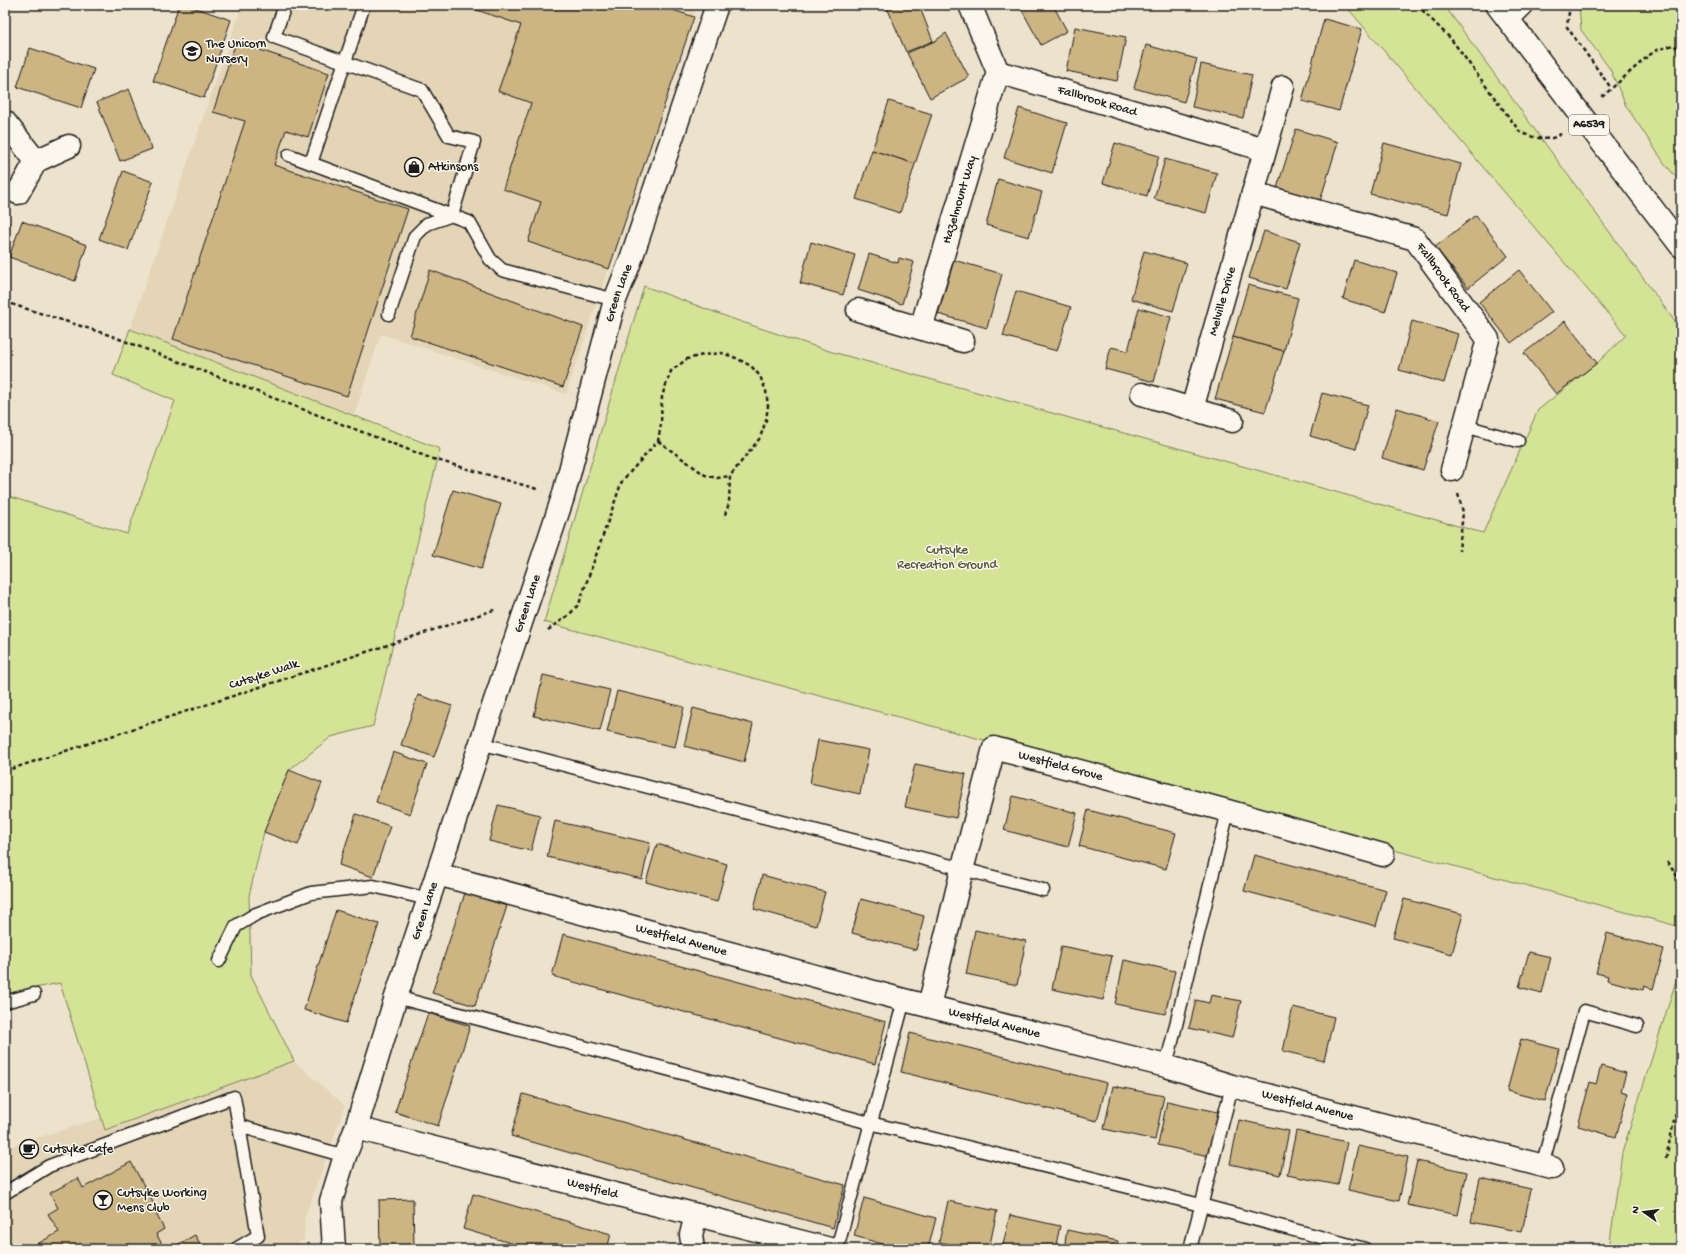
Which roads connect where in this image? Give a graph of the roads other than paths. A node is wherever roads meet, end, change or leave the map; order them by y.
1 (285, 5) edge
2 (364, 5) edge
3 (717, 5) edge
4 (970, 5) edge
5 (1509, 10) edge
6 (345, 63) junction
7 (998, 72) junction
8 (1283, 87) dead end
9 (5, 122) edge
10 (69, 146) dead end
11 (1265, 150) junction
12 (289, 155) dead end
13 (36, 161) junction
14 (311, 163) junction
15 (18, 193) dead end
16 (1253, 193) junction
17 (452, 215) junction
18 (1681, 246) edge
19 (615, 300) junction
20 (858, 310) dead end
21 (389, 314) dead end
22 (921, 328) junction
23 (963, 341) dead end
24 (1142, 394) dead end
25 (1192, 409) junction
26 (1232, 421) dead end
27 (1465, 426) junction
28 (1518, 441) dead end
29 (1452, 470) road end
30 (480, 743) junction
31 (1228, 811) junction
32 (1383, 855) dead end
33 (962, 870) junction
34 (437, 874) junction
35 (1043, 890) dead end
36 (428, 899) junction
37 (219, 961) dead end
38 (34, 994) dead end
39 (396, 997) junction
40 (904, 1000) junction
41 (5, 1002) edge
42 (929, 1006) junction
43 (1636, 1026) dead end
44 (1166, 1066) junction
45 (1232, 1086) junction
46 (870, 1123) junction
47 (239, 1126) junction
48 (356, 1128) junction
49 (345, 1156) junction
50 (1547, 1167) joint
51 (5, 1193) edge
52 (1201, 1205) junction
53 (696, 1215) junction
54 (236, 1249) edge
55 (334, 1249) edge
56 (693, 1249) edge
57 (830, 1249) edge
58 (837, 1249) edge
59 (1190, 1249) edge
60 (1365, 1249) edge

1 - 6 lane
2 - 6 lane
3 - 19 street, Green Lane
4 - 7 street
5 - 18 street, A6539
6 - 14 lane
6 - 17 lane
7 - 11 street, Fallbrook Road
7 - 22 street, Hazelmount Way
8 - 11 street
9 - 13 street
10 - 13 street
11 - 16 street
12 - 14 lane
13 - 15 street
14 - 17 lane
16 - 25 street, Melville Drive
16 - 27 street, Fallbrook Road
17 - 19 lane
17 - 21 lane
19 - 30 street, Green Lane
20 - 22 street
22 - 23 street
24 - 25 street
25 - 26 street
27 - 28 lane
27 - 29 street, Fallbrook Road
30 - 33 lane
30 - 34 street, Green Lane
31 - 32 street, Westfield Grove
31 - 33 street, Westfield Grove
31 - 44 lane
33 - 35 lane
33 - 42 street, Westfield Grove
34 - 36 street, Green Lane
34 - 40 street, Westfield Avenue
36 - 37 lane
36 - 39 street, Green Lane
38 - 41 lane
39 - 46 lane
39 - 48 street, Green Lane
40 - 42 street, Westfield Avenue
40 - 46 lane
42 - 44 street, Westfield Avenue
43 - 50 lane
44 - 45 street, Westfield Avenue
45 - 50 street, Westfield Avenue
45 - 52 lane
46 - 52 lane
46 - 58 lane
47 - 49 lane
47 - 51 lane
47 - 54 lane
48 - 49 street, Green Lane
48 - 53 street, Westfield
49 - 55 street, Green Lane
52 - 59 lane
52 - 60 lane
53 - 56 street
53 - 57 street, Westfield

